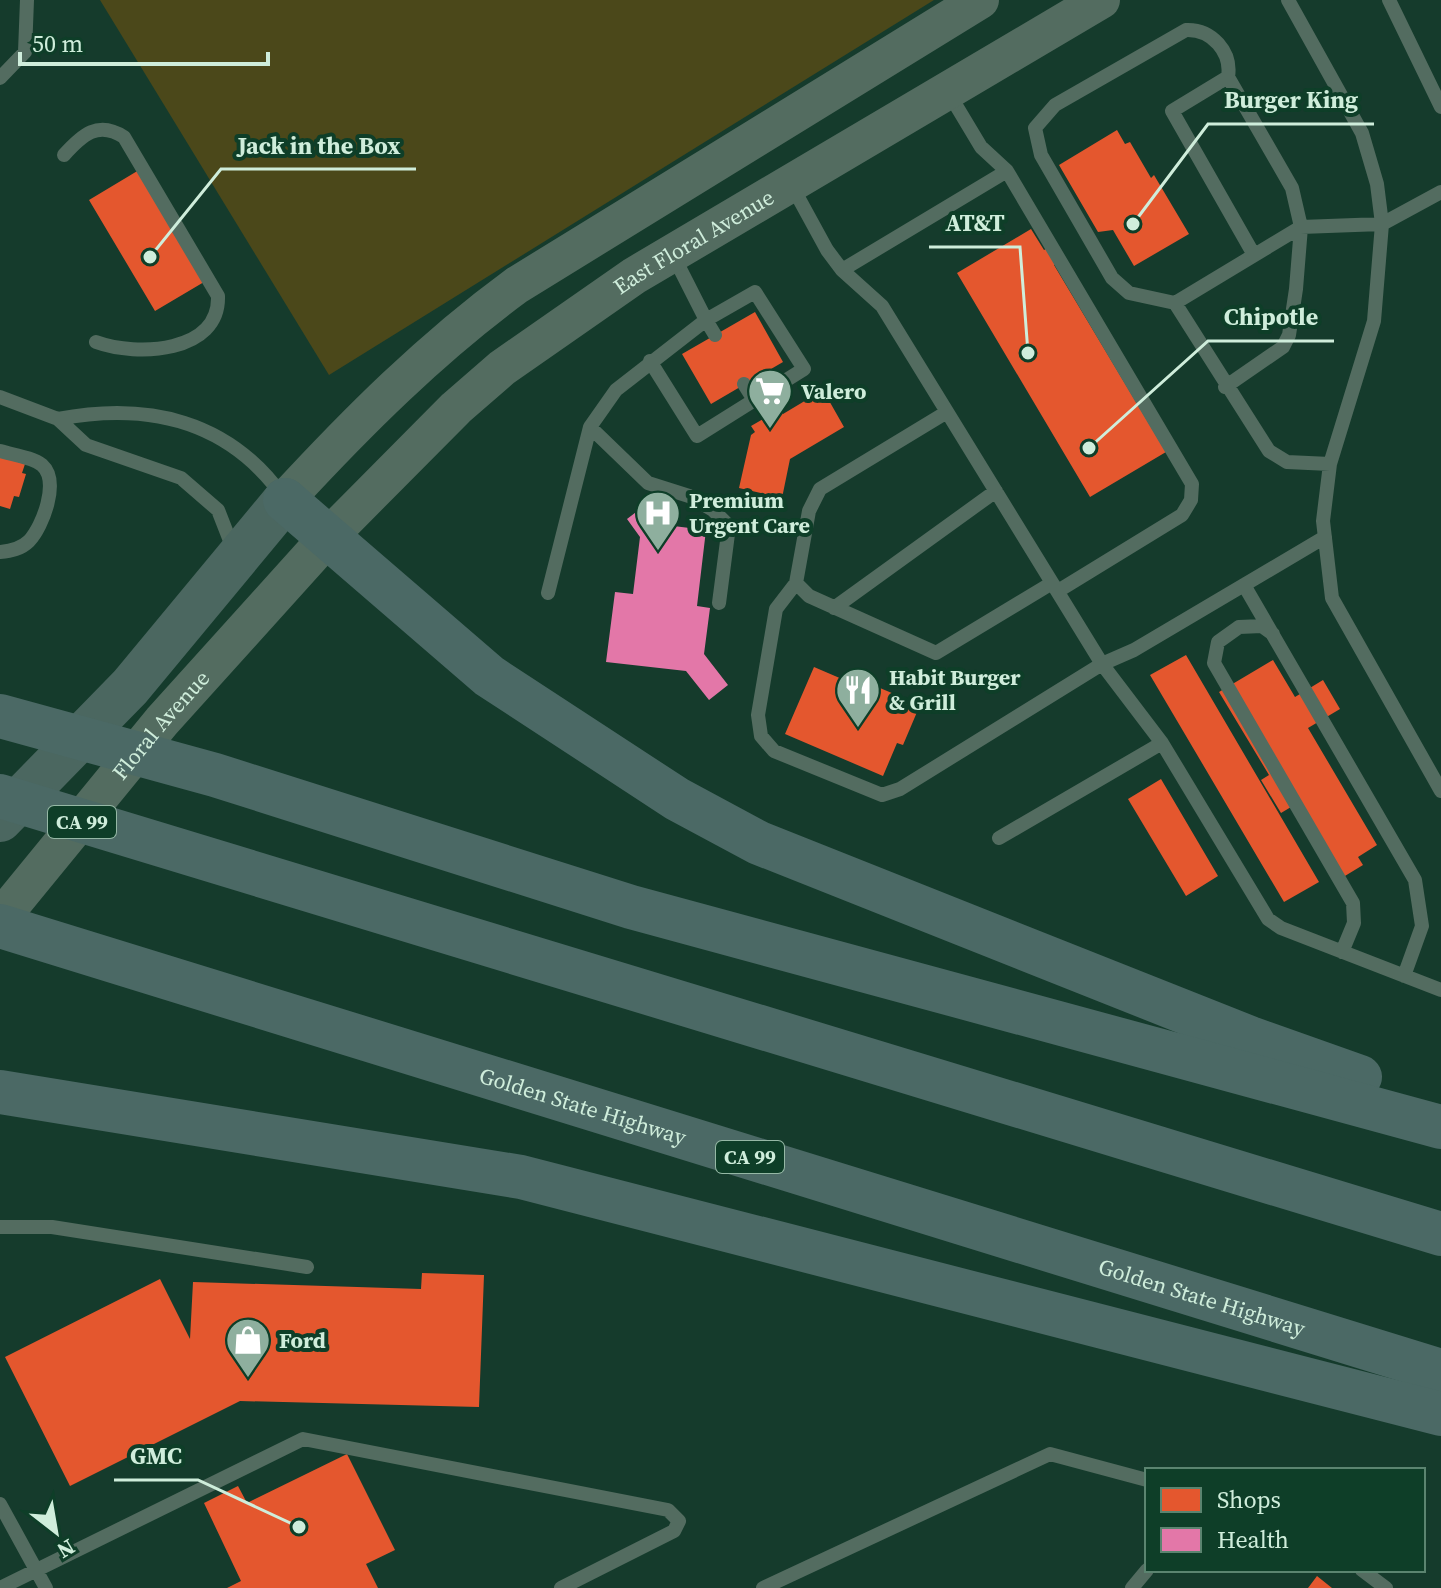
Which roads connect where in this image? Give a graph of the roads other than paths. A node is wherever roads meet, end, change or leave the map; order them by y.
1 (27, 0) edge
2 (980, 0) edge
3 (1101, 0) edge
4 (1288, 0) edge
5 (1389, 0) edge
6 (1228, 77) junction
7 (0, 78) edge
8 (946, 89) junction
9 (1441, 107) edge
10 (64, 155) dead end
11 (1007, 171) junction
12 (790, 182) junction
13 (1441, 192) edge
14 (1382, 224) junction
15 (1301, 227) junction
16 (672, 253) junction
17 (1254, 255) junction
18 (842, 270) junction
19 (1175, 303) junction
20 (706, 320) junction
21 (715, 335) dead end
22 (96, 342) dead end
23 (650, 361) junction
24 (744, 384) dead end
25 (1225, 387) junction
26 (0, 397) edge
27 (754, 400) junction
28 (947, 412) junction
29 (58, 419) junction
30 (590, 427) junction
31 (0, 451) edge
32 (1330, 464) junction
33 (996, 491) junction
34 (285, 500) junction
35 (328, 537) junction
36 (1325, 537) junction
37 (0, 552) edge
38 (236, 560) junction
39 (796, 583) junction
40 (1244, 585) junction
41 (1055, 587) junction
42 (548, 593) dead end
43 (719, 603) dead end
44 (834, 608) junction
45 (1273, 634) junction
46 (1102, 664) junction
47 (0, 716) edge
48 (1162, 743) junction
49 (1441, 791) edge
50 (0, 796) edge
51 (0, 820) edge
52 (999, 838) dead end
53 (0, 919) edge
54 (0, 926) edge
55 (1342, 952) junction
56 (1404, 976) junction
57 (1441, 990) edge
58 (0, 1092) edge
59 (1441, 1106) edge
60 (1441, 1127) edge
61 (0, 1227) edge
62 (1441, 1234) edge
63 (307, 1267) dead end
64 (1441, 1371) edge
65 (1441, 1414) edge
66 (1145, 1479) edge
67 (0, 1504) edge
68 (37, 1569) junction
69 (1145, 1572) edge
70 (1365, 1572) edge
71 (0, 1588) edge
72 (46, 1588) edge
73 (561, 1588) edge
74 (763, 1588) edge
75 (1132, 1588) edge
76 (1386, 1588) edge

1 - 7 lane
2 - 34 street
3 - 8 street, East Floral Avenue
4 - 14 lane
5 - 9 lane
6 - 15 lane
6 - 17 lane
6 - 19 lane
8 - 11 lane
8 - 12 street, East Floral Avenue
10 - 22 lane
11 - 18 lane
11 - 41 lane
12 - 16 street, East Floral Avenue
12 - 18 lane
13 - 14 lane
14 - 15 lane
14 - 32 lane
15 - 17 lane
15 - 25 lane
16 - 20 lane
16 - 35 street, East Floral Avenue
17 - 19 lane
18 - 28 lane
19 - 25 lane
20 - 21 lane
20 - 23 lane
20 - 27 lane
23 - 27 lane
23 - 30 lane
24 - 27 lane
25 - 32 lane
26 - 29 lane
28 - 33 lane
28 - 39 lane
29 - 34 lane
29 - 38 lane
30 - 42 lane
30 - 43 lane
31 - 37 lane
32 - 36 lane
33 - 41 lane
33 - 44 lane
34 - 35 highway
34 - 38 main road
35 - 53 street, Floral Avenue
35 - 59 highway
36 - 40 lane
36 - 49 lane
38 - 51 main road
39 - 44 lane
39 - 46 lane
40 - 45 lane
40 - 46 lane
41 - 44 lane
41 - 46 lane
45 - 55 lane
45 - 56 lane
46 - 48 lane
47 - 60 highway
48 - 52 lane
48 - 55 lane
50 - 62 highway, CA 99
54 - 64 highway, Golden State Highway / CA 99
55 - 56 lane
56 - 57 lane
58 - 65 highway
61 - 63 lane
66 - 74 lane
67 - 68 lane
68 - 71 lane
68 - 72 lane
68 - 73 lane
69 - 75 lane
70 - 76 lane

